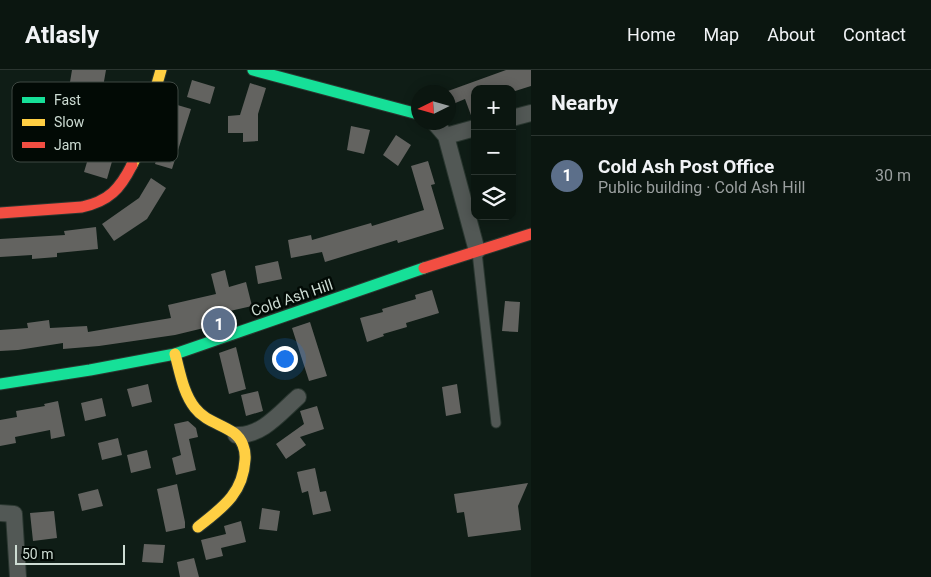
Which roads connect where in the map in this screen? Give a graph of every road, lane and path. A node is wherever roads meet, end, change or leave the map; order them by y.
1 (253, 70) edge
2 (411, 112) edge
3 (531, 113) edge
4 (516, 117) edge
5 (471, 129) edge
6 (441, 130) edge
7 (446, 136) junction
8 (134, 162) edge
9 (0, 213) edge
10 (531, 234) edge
11 (477, 251) junction
12 (175, 354) junction
13 (0, 384) edge
14 (298, 397) dead end
15 (496, 424) dead end
16 (236, 435) junction
17 (0, 513) edge
18 (198, 527) dead end
19 (18, 577) edge

1 - 2 street
3 - 4 street
5 - 7 street
6 - 7 street
7 - 11 street
8 - 9 street
10 - 11 street, Cold Ash Hill
11 - 12 street, Cold Ash Hill
11 - 15 lane
12 - 13 street, Cold Ash Hill
12 - 16 street
14 - 16 street
16 - 18 street
17 - 19 street

